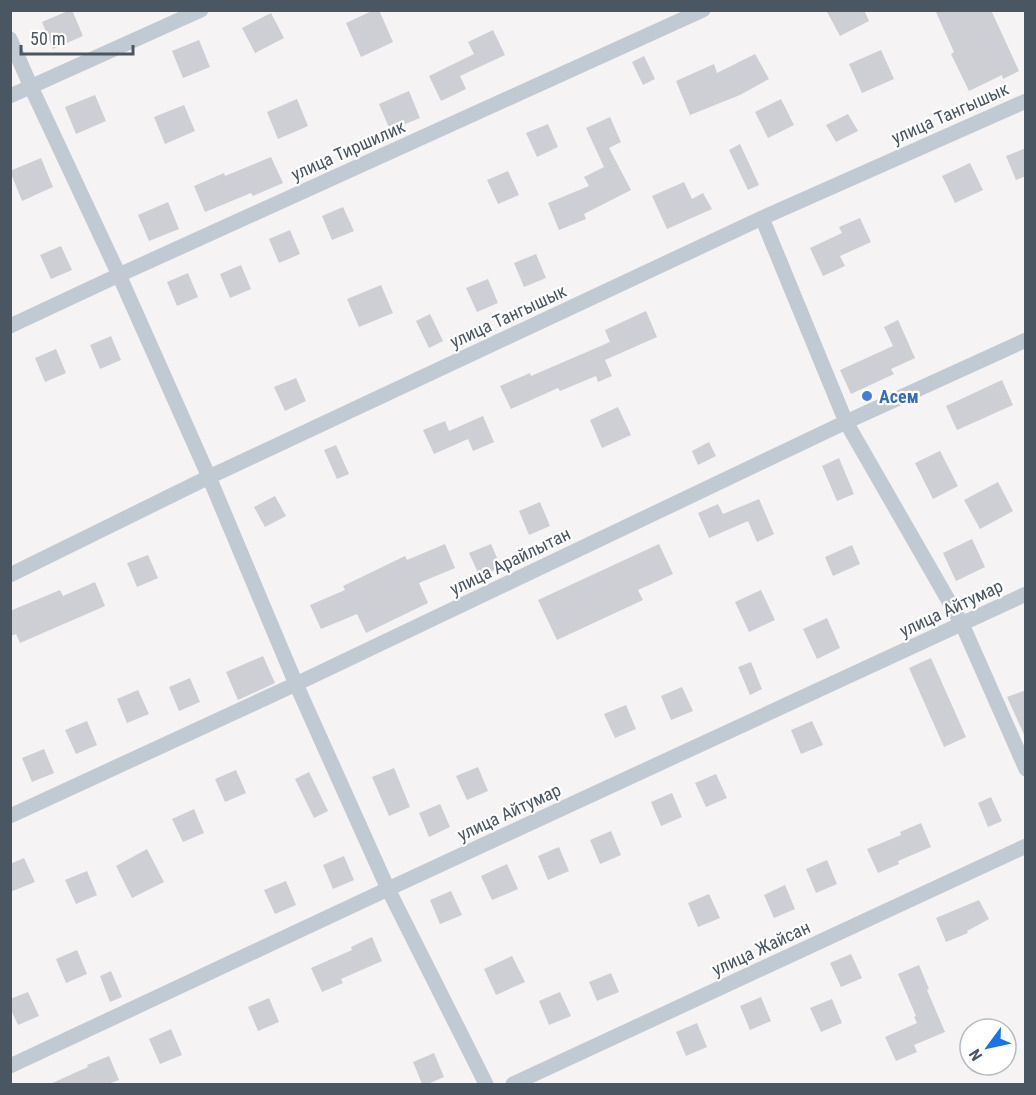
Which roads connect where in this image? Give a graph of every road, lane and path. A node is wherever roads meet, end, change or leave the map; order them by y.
1 (201, 10) edge
2 (703, 10) edge
3 (10, 39) edge
4 (31, 87) junction
5 (10, 96) edge
6 (1026, 101) edge
7 (762, 218) junction
8 (119, 275) junction
9 (10, 326) edge
10 (1026, 340) edge
11 (846, 422) junction
12 (209, 477) junction
13 (10, 575) edge
14 (1026, 594) edge
15 (962, 624) junction
16 (296, 684) junction
17 (1026, 769) edge
18 (10, 816) edge
19 (1026, 846) edge
20 (388, 889) junction
21 (10, 1066) edge
22 (486, 1084) edge
23 (513, 1084) edge

1 - 4 street
2 - 8 street, улица Тиршилик
3 - 4 street
4 - 5 street
4 - 8 street
6 - 7 street, улица Тангышык
7 - 11 street
7 - 12 street, улица Тангышык
8 - 9 street, улица Тиршилик
8 - 12 street
10 - 11 street, улица Арайлытан
11 - 15 street
11 - 16 street, улица Арайлытан
12 - 13 street, улица Тангышык
12 - 16 street
14 - 15 street, улица Айтумар
15 - 17 street
15 - 20 street, улица Айтумар
16 - 18 street, улица Арайлытан
16 - 20 street
19 - 23 street, улица Жайсан
20 - 21 street, улица Айтумар
20 - 22 street

